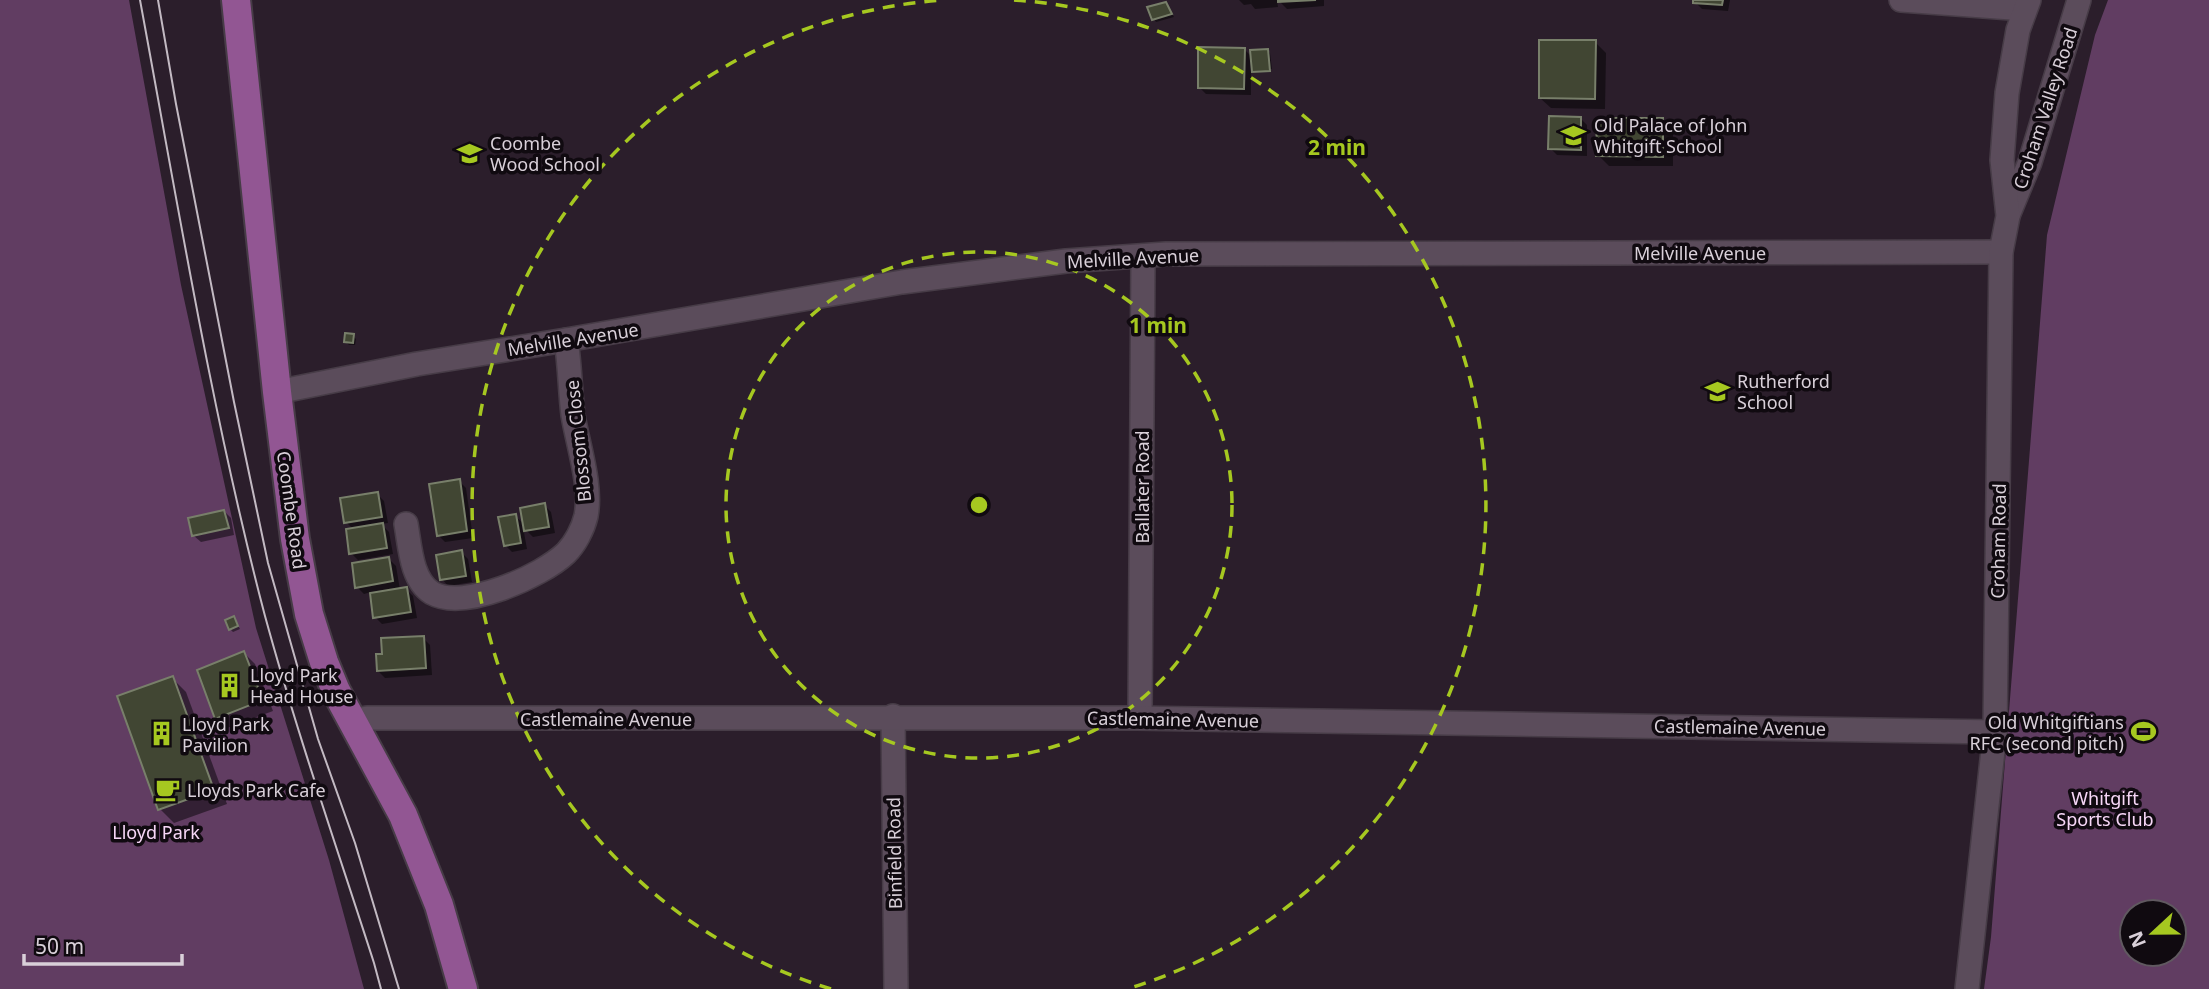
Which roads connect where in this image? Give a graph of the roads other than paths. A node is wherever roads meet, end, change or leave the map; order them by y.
1 (236, 0) edge
2 (1901, 0) edge
3 (2079, 0) edge
4 (2027, 5) edge
5 (2008, 216) junction
6 (2001, 252) junction
7 (1143, 257) junction
8 (566, 340) junction
9 (277, 392) junction
10 (406, 524) dead end
11 (892, 716) junction
12 (1140, 718) junction
13 (352, 721) junction
14 (1995, 732) junction
15 (463, 989) edge
16 (896, 989) edge
17 (1967, 989) edge

1 - 9 main road, Coombe Road
2 - 4 street
3 - 5 street, Croham Valley Road
4 - 5 street, Croham Road
5 - 6 street, Croham Road
6 - 7 street, Melville Avenue
6 - 14 street, Croham Road
7 - 8 street, Melville Avenue
7 - 12 street, Ballater Road
8 - 9 street, Melville Avenue
8 - 10 street, Blossom Close
9 - 13 main road, Coombe Road
11 - 12 street, Castlemaine Avenue
11 - 13 street, Castlemaine Avenue
11 - 16 street, Binfield Road
12 - 14 street, Castlemaine Avenue
13 - 15 main road, Coombe Road
14 - 17 street, Croham Road

